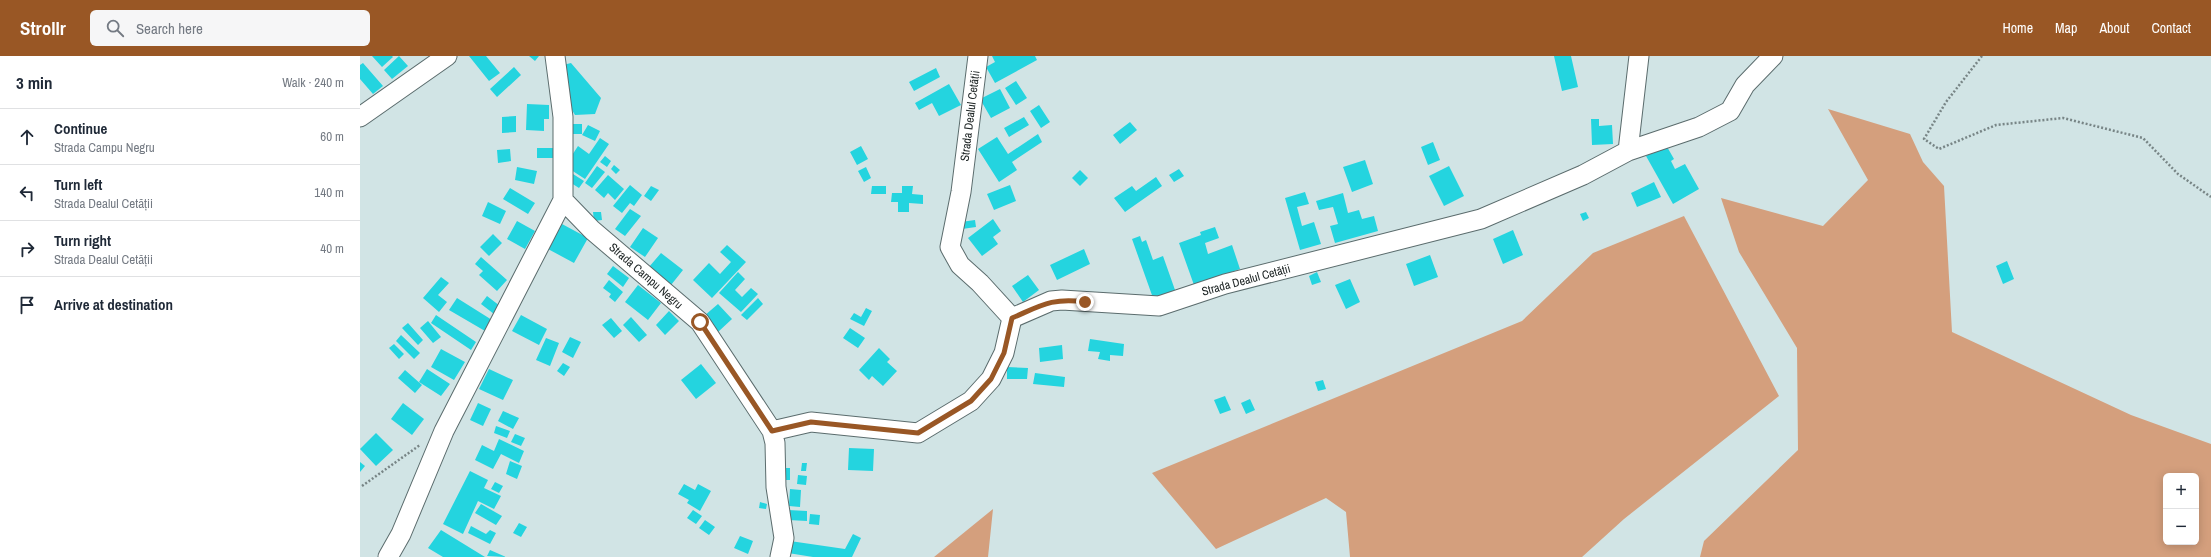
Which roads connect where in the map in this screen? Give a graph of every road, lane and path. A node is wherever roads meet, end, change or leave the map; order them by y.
1 (447, 56) edge
2 (555, 56) edge
3 (978, 56) edge
4 (1639, 56) edge
5 (1773, 56) edge
6 (1982, 56) edge
7 (360, 117) edge
8 (1628, 151) junction
9 (2211, 197) edge
10 (563, 200) junction
11 (1012, 318) junction
12 (444, 431) junction
13 (772, 431) junction
14 (362, 486) dead end
15 (388, 557) edge
16 (780, 557) edge

1 - 7 street
2 - 10 street
3 - 11 street, Strada Dealul Cetății
4 - 8 street
5 - 8 street, Strada Dealul Cetății
6 - 9 path
8 - 11 street, Strada Dealul Cetății
10 - 12 street
10 - 13 street, Strada Campu Negru
11 - 13 street
12 - 14 path
12 - 15 street
13 - 16 street, Strada Campu Negru

